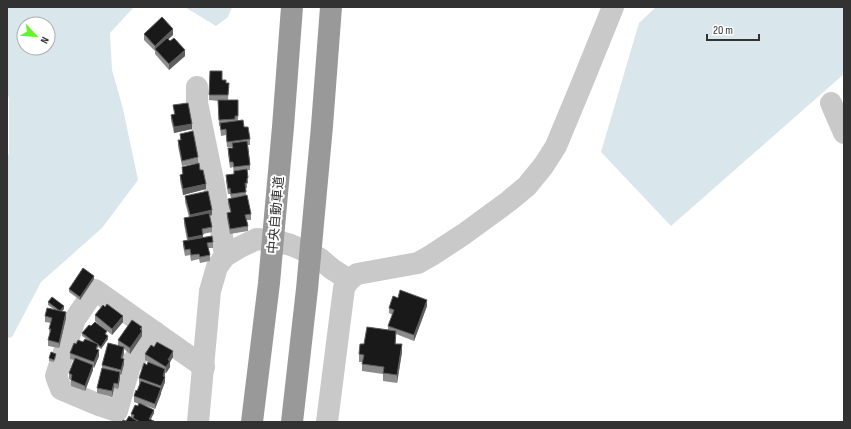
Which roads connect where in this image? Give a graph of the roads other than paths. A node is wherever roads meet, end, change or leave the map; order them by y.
1 (292, 7) edge
2 (331, 7) edge
3 (612, 7) edge
4 (197, 87) dead end
5 (831, 103) dead end
6 (844, 133) edge
7 (225, 256) junction
8 (349, 280) junction
9 (154, 332) junction
10 (204, 367) junction
11 (198, 422) edge
12 (252, 422) edge
13 (292, 422) edge
14 (327, 422) edge

1 - 12 highway, 中央自動車道
2 - 13 highway
3 - 8 street
4 - 7 street
5 - 6 street
7 - 8 street
7 - 10 street
8 - 14 street
9 - 9 street
9 - 10 street
10 - 11 street

